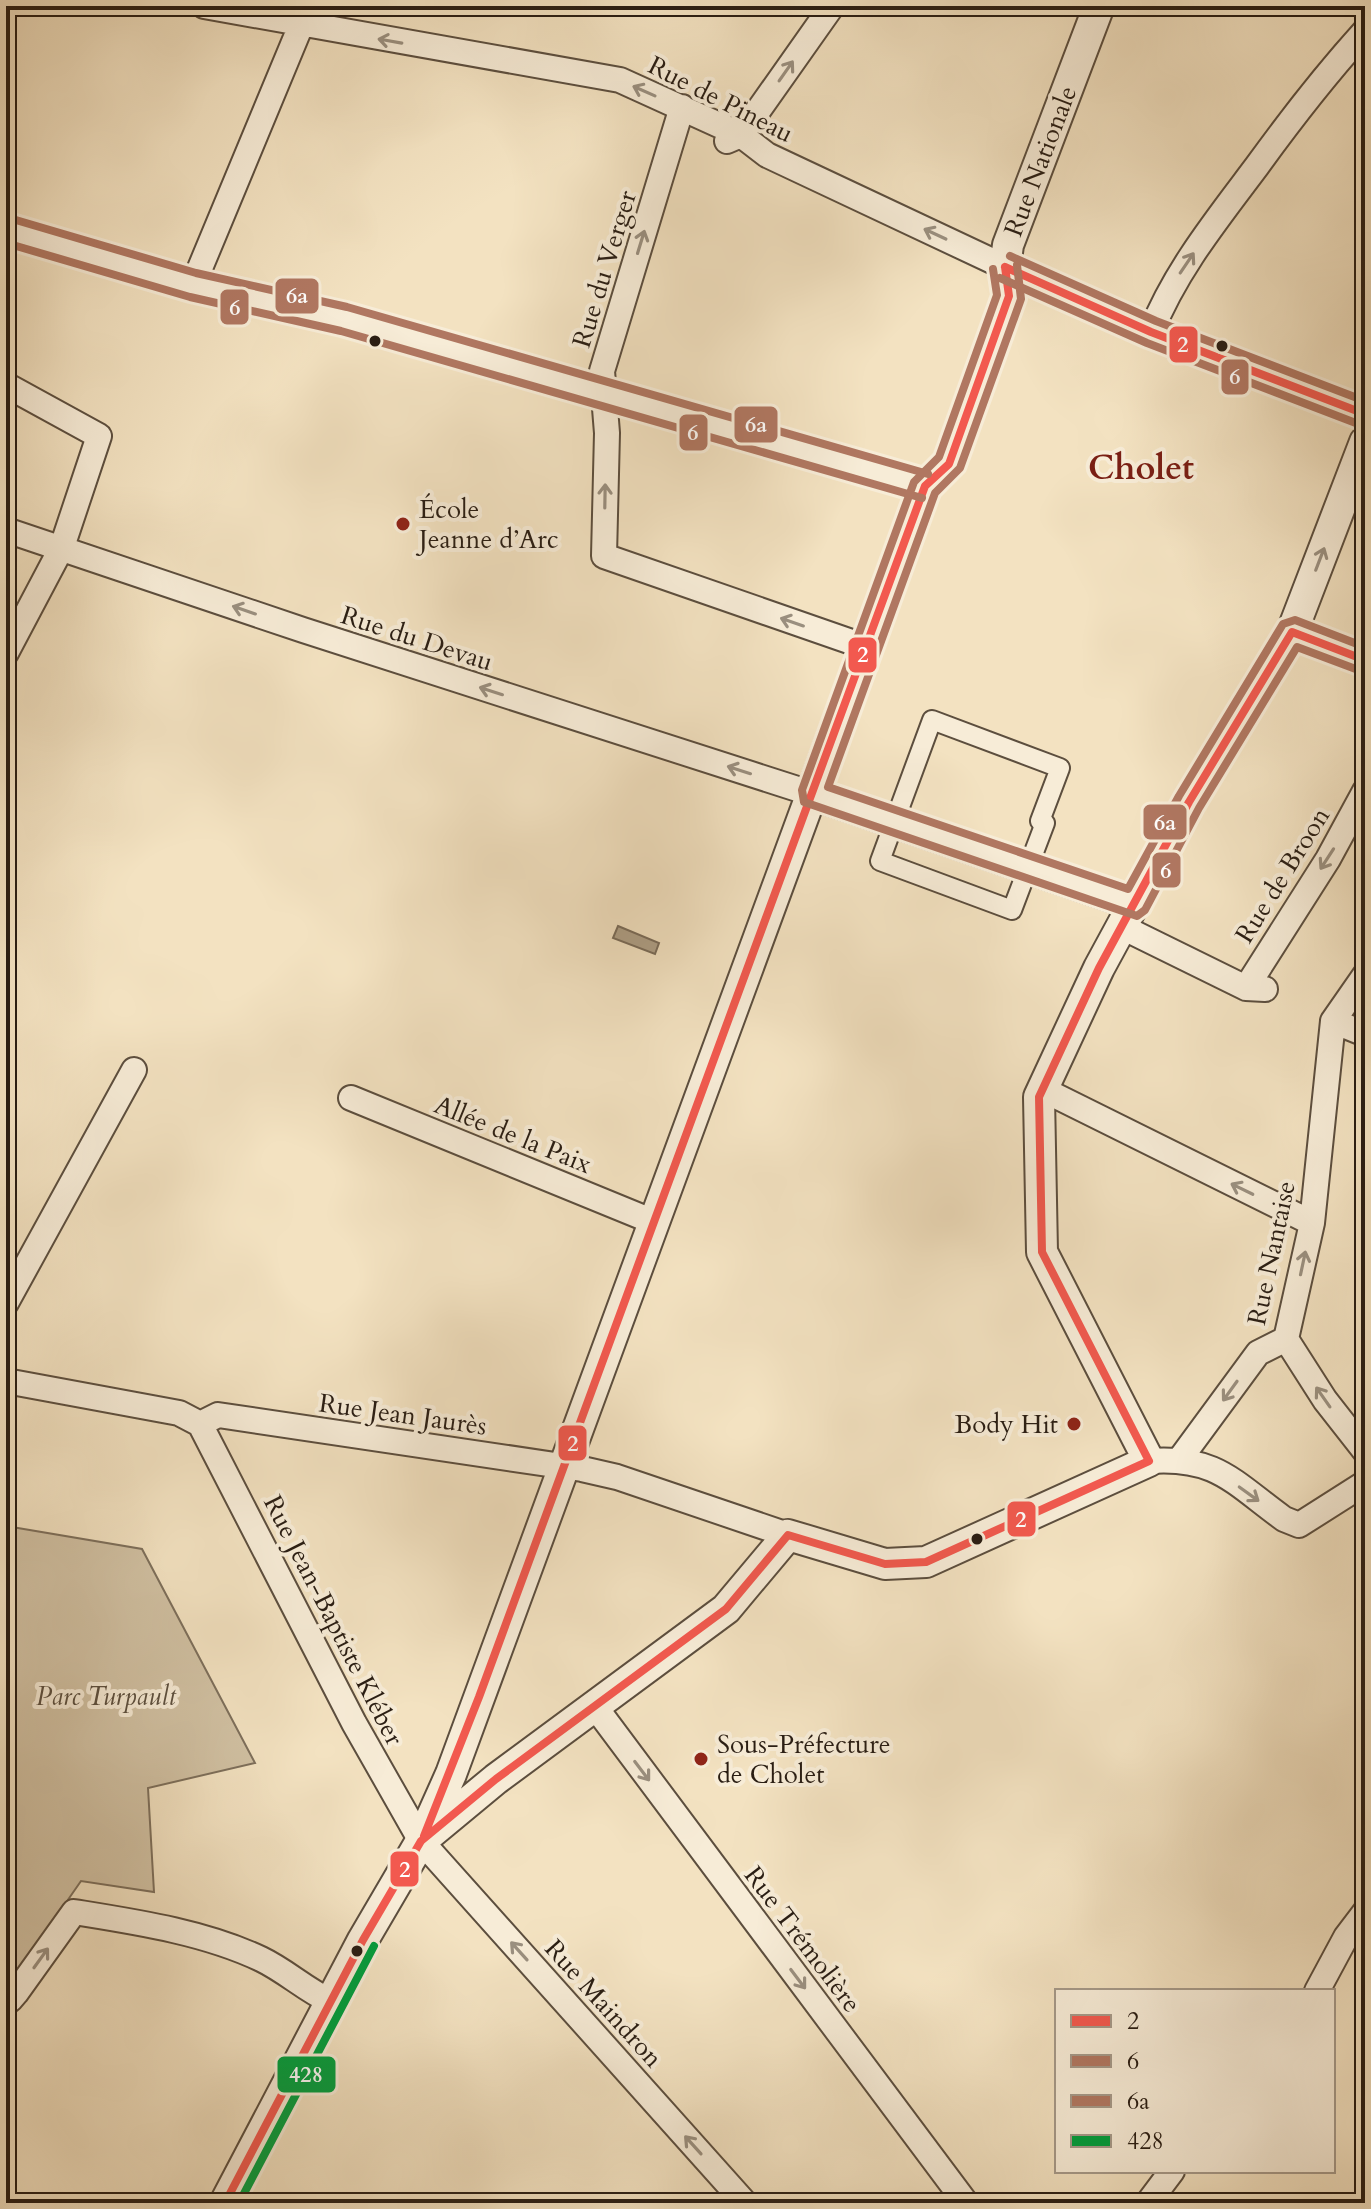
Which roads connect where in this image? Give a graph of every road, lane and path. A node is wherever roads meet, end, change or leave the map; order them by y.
1 (204, 6) edge
2 (832, 6) edge
3 (1099, 6) edge
4 (306, 15) edge
5 (1365, 31) edge
6 (678, 119) junction
7 (741, 135) junction
8 (6, 230) edge
9 (1005, 267) junction
10 (193, 285) junction
11 (1151, 332) junction
12 (6, 385) edge
13 (603, 393) junction
14 (1365, 414) edge
15 (1365, 442) edge
16 (925, 486) junction
17 (6, 530) edge
18 (62, 547) junction
19 (1292, 632) junction
20 (866, 647) junction
21 (6, 653) edge
22 (1365, 660) edge
23 (1365, 791) edge
24 (813, 794) junction
25 (894, 823) junction
26 (1028, 867) junction
27 (1128, 916) junction
28 (1365, 975) edge
29 (1333, 1021) junction
30 (1365, 1034) edge
31 (134, 1070) dead end
32 (1039, 1097) junction
33 (351, 1098) dead end
34 (654, 1222) junction
35 (1312, 1223) junction
36 (6, 1303) edge
37 (1286, 1339) junction
38 (6, 1381) edge
39 (200, 1424) junction
40 (1365, 1451) edge
41 (1180, 1459) junction
42 (1149, 1461) junction
43 (562, 1466) junction
44 (1365, 1483) edge
45 (788, 1535) junction
46 (596, 1708) junction
47 (421, 1841) junction
48 (1365, 1912) edge
49 (1318, 1989) edge
50 (6, 1998) edge
51 (330, 2001) junction
52 (1170, 2173) edge
53 (225, 2203) edge
54 (745, 2203) edge
55 (966, 2203) edge
56 (1148, 2203) edge

1 - 4 street, Rue de Pineau
7 -> 2 street
3 - 9 street, Rue Nationale
6 -> 4 street, Rue de Pineau
4 - 10 street
11 -> 5 street
6 - 7 street, Rue de Pineau
13 -> 6 street, Rue du Verger
9 -> 7 street, Rue de Pineau
8 - 10 street
9 - 11 street
9 - 16 street, Rue Nationale
10 - 13 street
11 - 14 street
12 - 18 street
13 - 16 street
20 -> 13 street, Rue du Verger
19 -> 15 street
16 - 20 street, Rue Nationale
17 - 18 street, Rue du Devau
18 - 21 street
24 -> 18 street, Rue du Devau
19 - 22 street
19 - 27 street
20 - 24 street, Rue Nationale
23 -> 27 street, Rue de Broon
24 - 25 street
24 - 34 street, Rue Nationale
25 - 26 street
25 - 26 street
25 - 26 street
26 - 27 street
27 - 32 street
28 - 29 street
29 - 30 street
29 - 35 street, Rue Nantaise
31 - 36 street
35 -> 32 street
32 - 42 street
33 - 34 street, Allée de la Paix
34 - 43 street, Rue Nationale
37 -> 35 street, Rue Nantaise
40 -> 37 street
37 -> 41 street, Rue Nantaise
38 - 39 street, Rue Jean Jaurès
39 - 43 street, Rue Jean Jaurès
39 - 47 street, Rue Jean-Baptiste Kléber
41 - 42 street
41 -> 44 street
42 - 45 street
43 - 45 street, Rue Jean Jaurès
43 - 47 street, Rue Nationale
45 - 46 street
46 - 47 street
46 -> 55 street, Rue Trémolière
47 - 51 street, Rue Nationale
54 -> 47 street, Rue Maindron
48 - 49 street
50 -> 51 street
51 - 53 street, Rue Nationale
52 - 56 street

